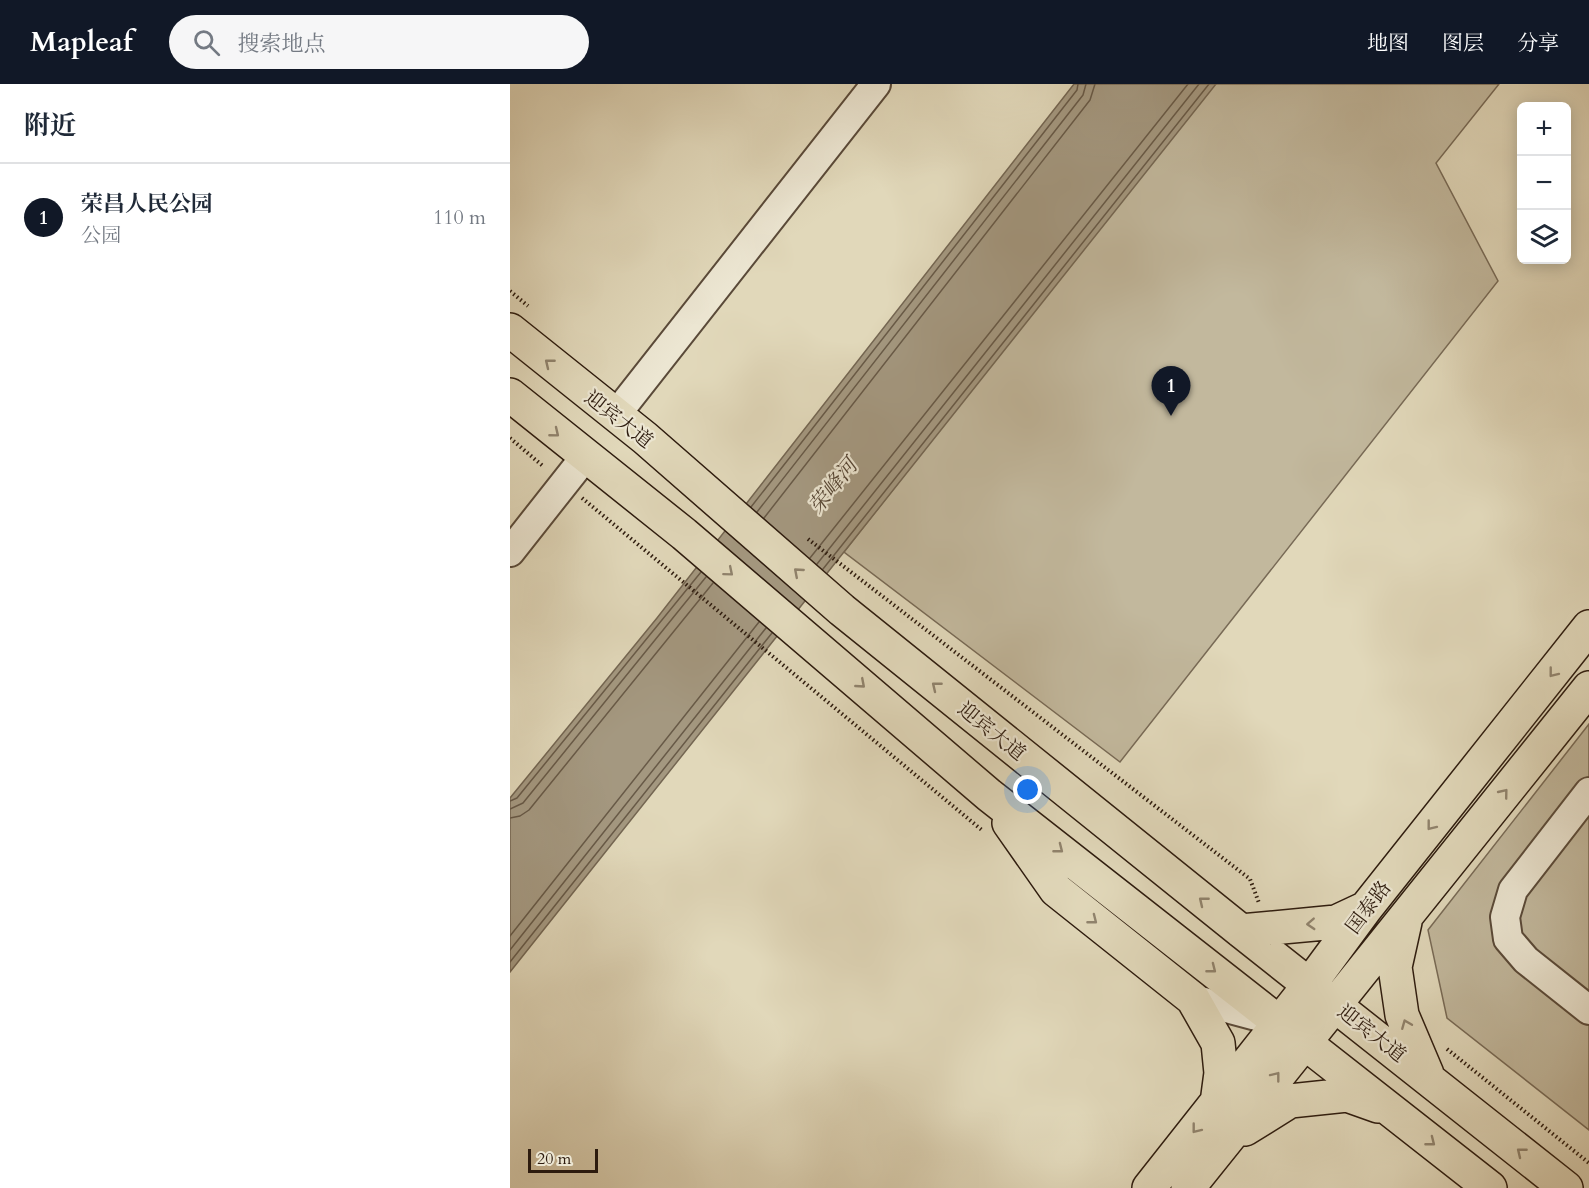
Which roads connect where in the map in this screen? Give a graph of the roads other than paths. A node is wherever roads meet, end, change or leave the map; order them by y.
1 (876, 84) edge
2 (510, 330) edge
3 (510, 395) edge
4 (615, 416) junction
5 (585, 457) junction
6 (510, 552) edge
7 (1589, 627) edge
8 (1589, 689) edge
9 (1589, 792) edge
10 (989, 795) junction
11 (1366, 908) junction
12 (1407, 914) junction
13 (1254, 930) junction
14 (1322, 994) junction
15 (1193, 999) junction
16 (1589, 1010) edge
17 (1292, 1032) junction
18 (1429, 1078) junction
19 (1217, 1103) junction
20 (1392, 1110) junction
21 (1224, 1143) junction
22 (1149, 1188) edge
23 (1188, 1188) edge
24 (1490, 1188) edge
25 (1566, 1188) edge

1 - 4 lane
4 -> 2 main road, 迎宾大道
3 -> 5 main road
13 -> 4 main road, 迎宾大道
5 - 6 lane
5 -> 10 main road
7 -> 11 main road, 国泰路
12 -> 8 main road, 国泰路
9 - 16 lane
10 -> 15 main road
10 -> 17 main road
11 -> 13 main road
11 - 14 main road, 国泰路
12 - 14 main road, 国泰路
18 -> 12 main road
13 - 14 main road, 迎宾大道
14 - 17 main road, 国泰路
14 - 18 main road, 迎宾大道
15 - 17 lane
15 - 19 main road
17 - 19 main road, 国泰路
17 - 20 main road
21 -> 17 main road, 国泰路
25 -> 18 main road, 迎宾大道
19 -> 22 main road, 国泰路
20 - 21 main road
20 -> 24 main road
21 - 23 main road, 国泰路

